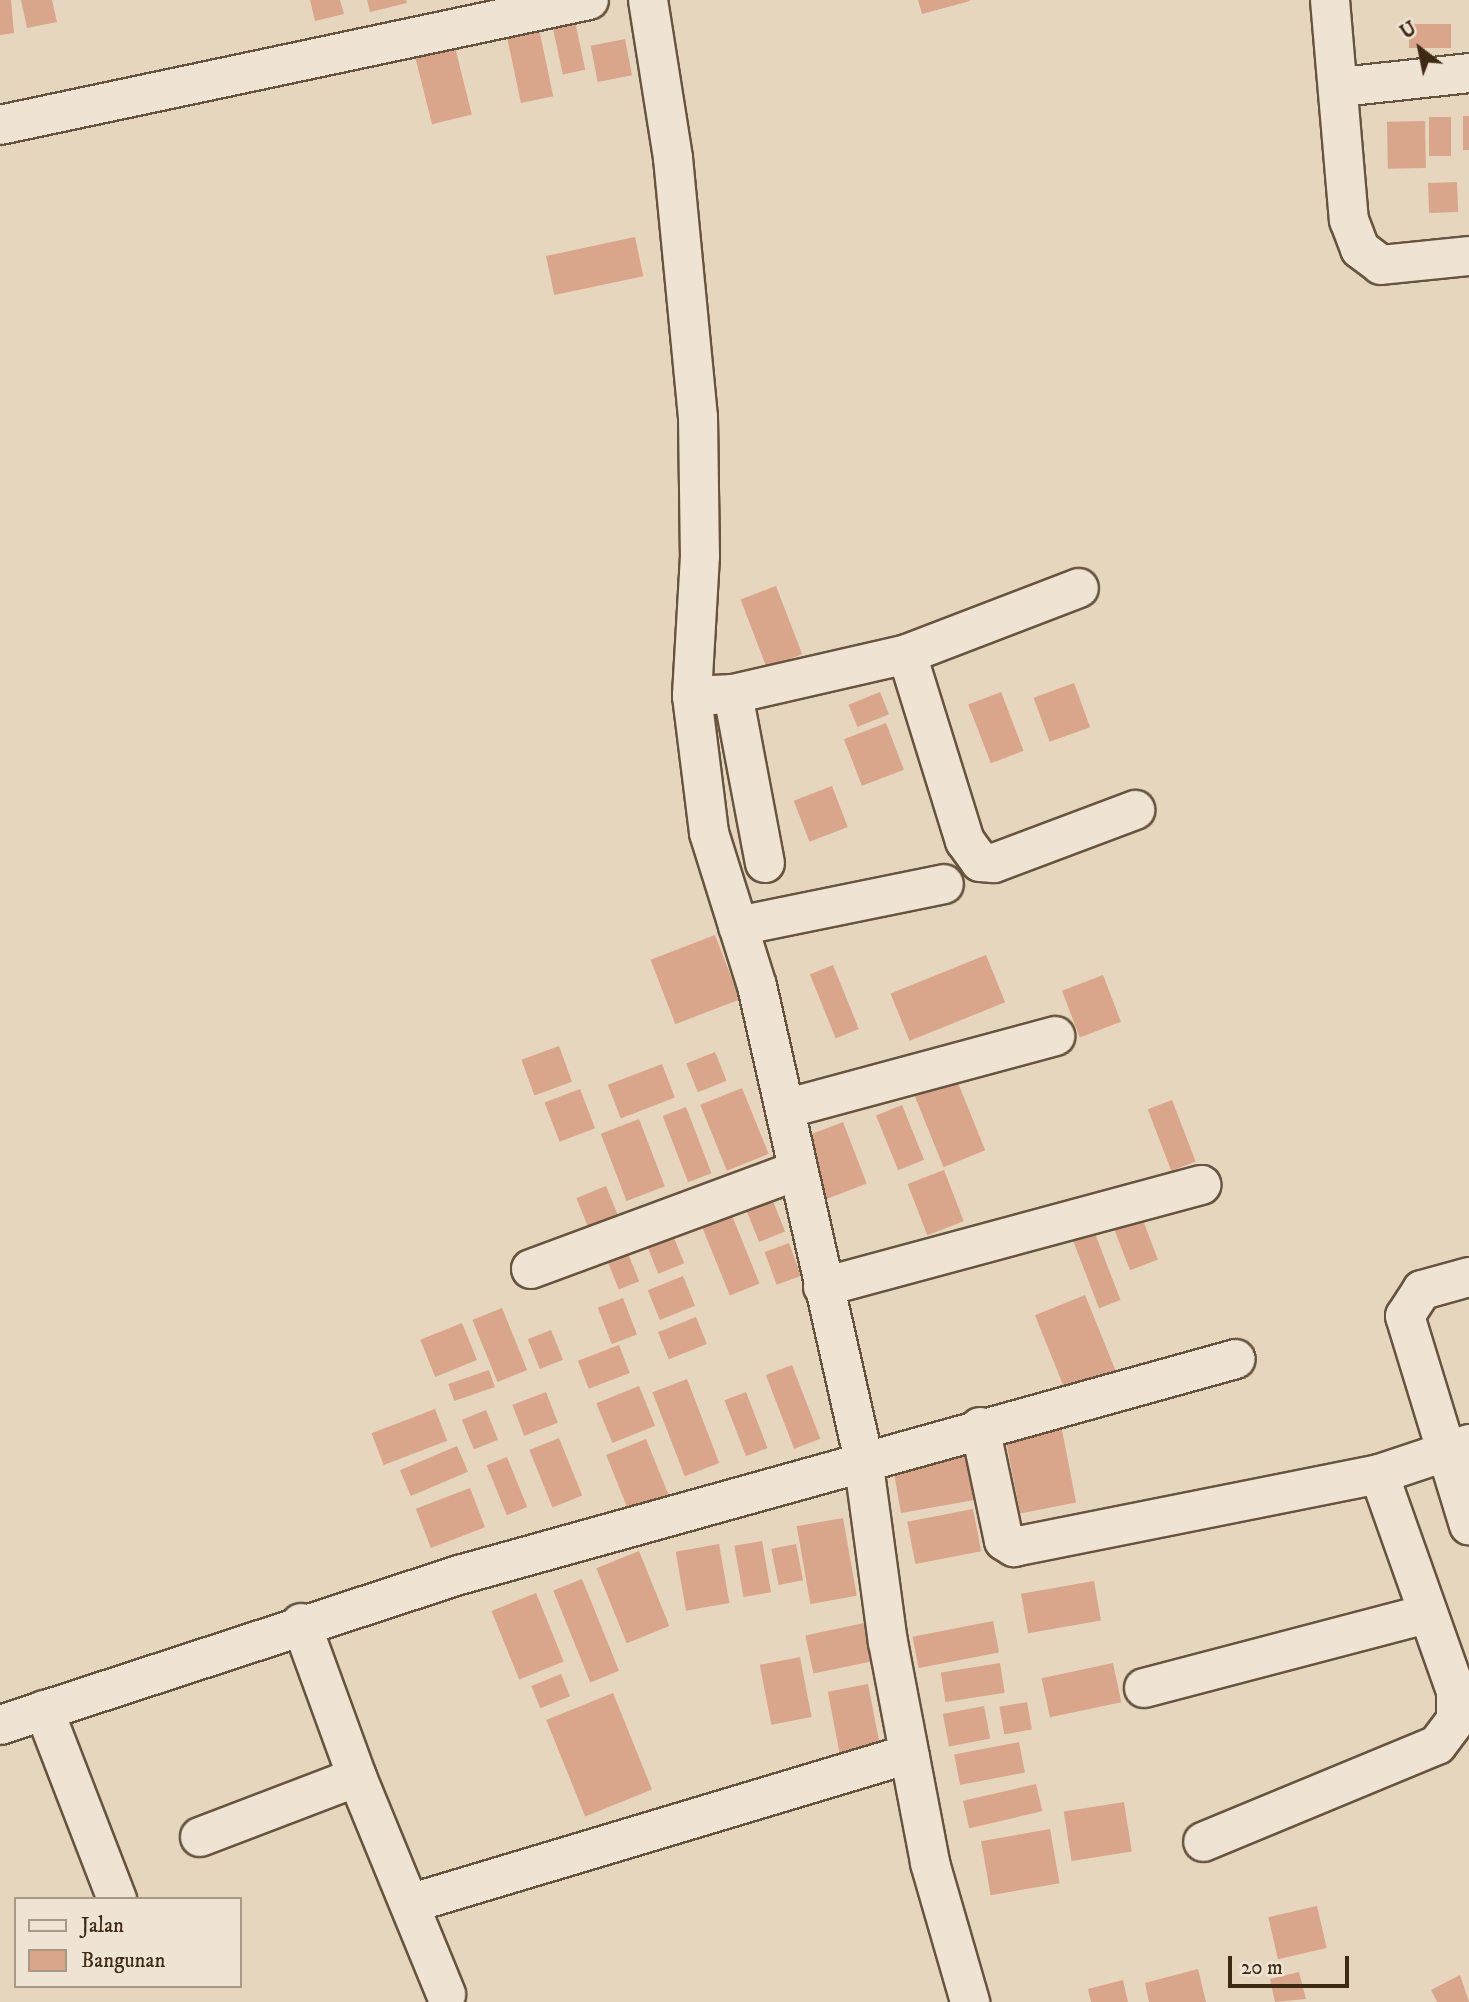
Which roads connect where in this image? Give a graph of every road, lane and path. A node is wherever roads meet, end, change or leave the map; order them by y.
1 (589, 0) edge
2 (648, 0) edge
3 (1330, 0) edge
4 (1469, 73) edge
5 (1341, 87) junction
6 (0, 125) edge
7 (1469, 256) edge
8 (1079, 588) dead end
9 (907, 654) junction
10 (733, 694) junction
11 (692, 696) junction
12 (1135, 810) dead end
13 (765, 863) dead end
14 (944, 884) dead end
15 (738, 926) junction
16 (1055, 1035) dead end
17 (785, 1110) junction
18 (798, 1170) junction
19 (1201, 1185) dead end
20 (531, 1269) dead end
21 (1469, 1277) edge
22 (823, 1287) junction
23 (1236, 1359) dead end
24 (980, 1427) junction
25 (1456, 1449) edge
26 (863, 1458) junction
27 (1379, 1474) junction
28 (1469, 1525) edge
29 (1426, 1614) junction
30 (301, 1623) junction
31 (1144, 1688) dead end
32 (44, 1710) junction
33 (0, 1726) edge
34 (909, 1754) junction
35 (357, 1777) junction
36 (200, 1837) dead end
37 (1203, 1842) dead end
38 (116, 1897) edge
39 (412, 1903) junction
40 (446, 1994) dead end
41 (970, 2002) edge

1 - 6 street
2 - 11 street
3 - 5 street
4 - 5 street
5 - 7 street
8 - 9 street
9 - 10 street
9 - 12 street
10 - 11 street
10 - 13 street
11 - 15 street
14 - 15 street
15 - 17 street
16 - 17 street
17 - 18 street
18 - 20 street
18 - 22 street
19 - 22 street
21 - 25 street
22 - 26 street
23 - 24 street
24 - 26 street
24 - 27 street
25 - 27 street
25 - 28 street
26 - 30 street
26 - 34 street
27 - 29 street
29 - 31 street
29 - 37 street
30 - 32 street
30 - 35 street
32 - 33 street
32 - 38 street
34 - 39 street
34 - 41 street
35 - 36 street
35 - 39 street
39 - 40 street

